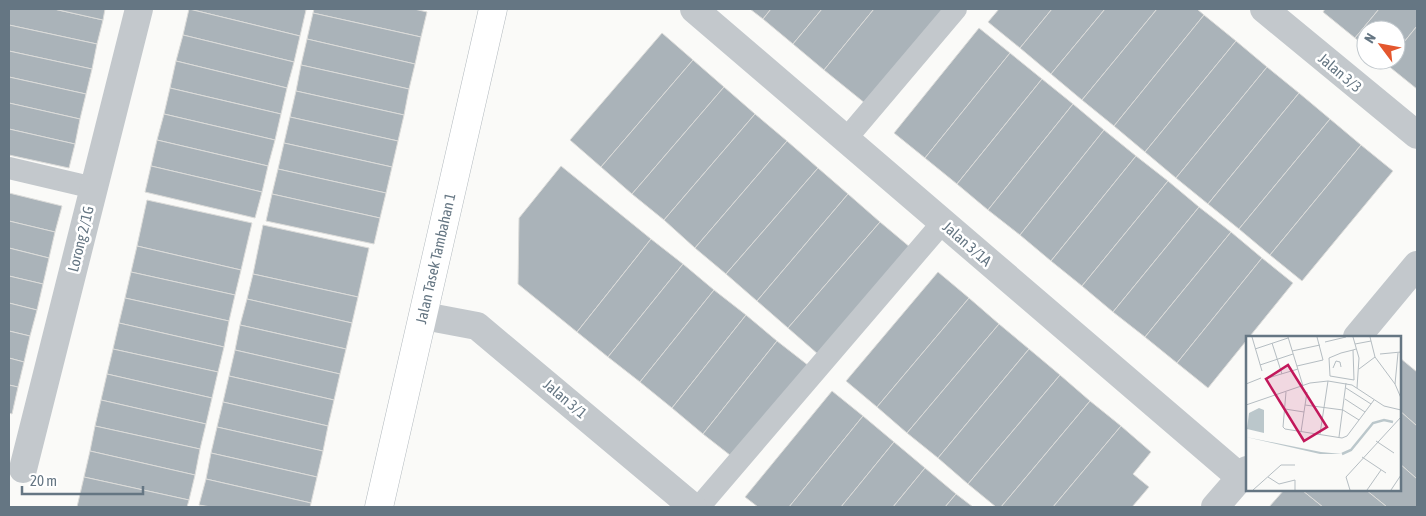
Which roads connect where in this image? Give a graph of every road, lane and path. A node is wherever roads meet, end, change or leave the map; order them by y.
1 (139, 9) edge
2 (493, 9) edge
3 (694, 9) edge
4 (956, 9) edge
5 (1264, 9) edge
6 (1417, 135) edge
7 (846, 139) junction
8 (9, 168) edge
9 (94, 188) junction
10 (942, 222) junction
11 (1417, 265) edge
12 (424, 316) junction
13 (1358, 336) edge
14 (23, 469) dead end
15 (1244, 474) edge
16 (379, 507) edge
17 (693, 507) edge
18 (699, 507) edge
19 (1215, 507) edge

1 - 9 street, Lorong 2/1G
2 - 12 street, Jalan Tasek Tambahan 1
3 - 7 street, Jalan 3/1A
4 - 7 lane
5 - 6 street, Jalan 3/3
7 - 10 street, Jalan 3/1A
8 - 9 lane
9 - 14 street, Lorong 2/1G
10 - 15 street, Jalan 3/1A
10 - 18 lane
11 - 13 street
12 - 16 street, Jalan Tasek Tambahan 1
12 - 17 street, Jalan 3/1
15 - 19 street

